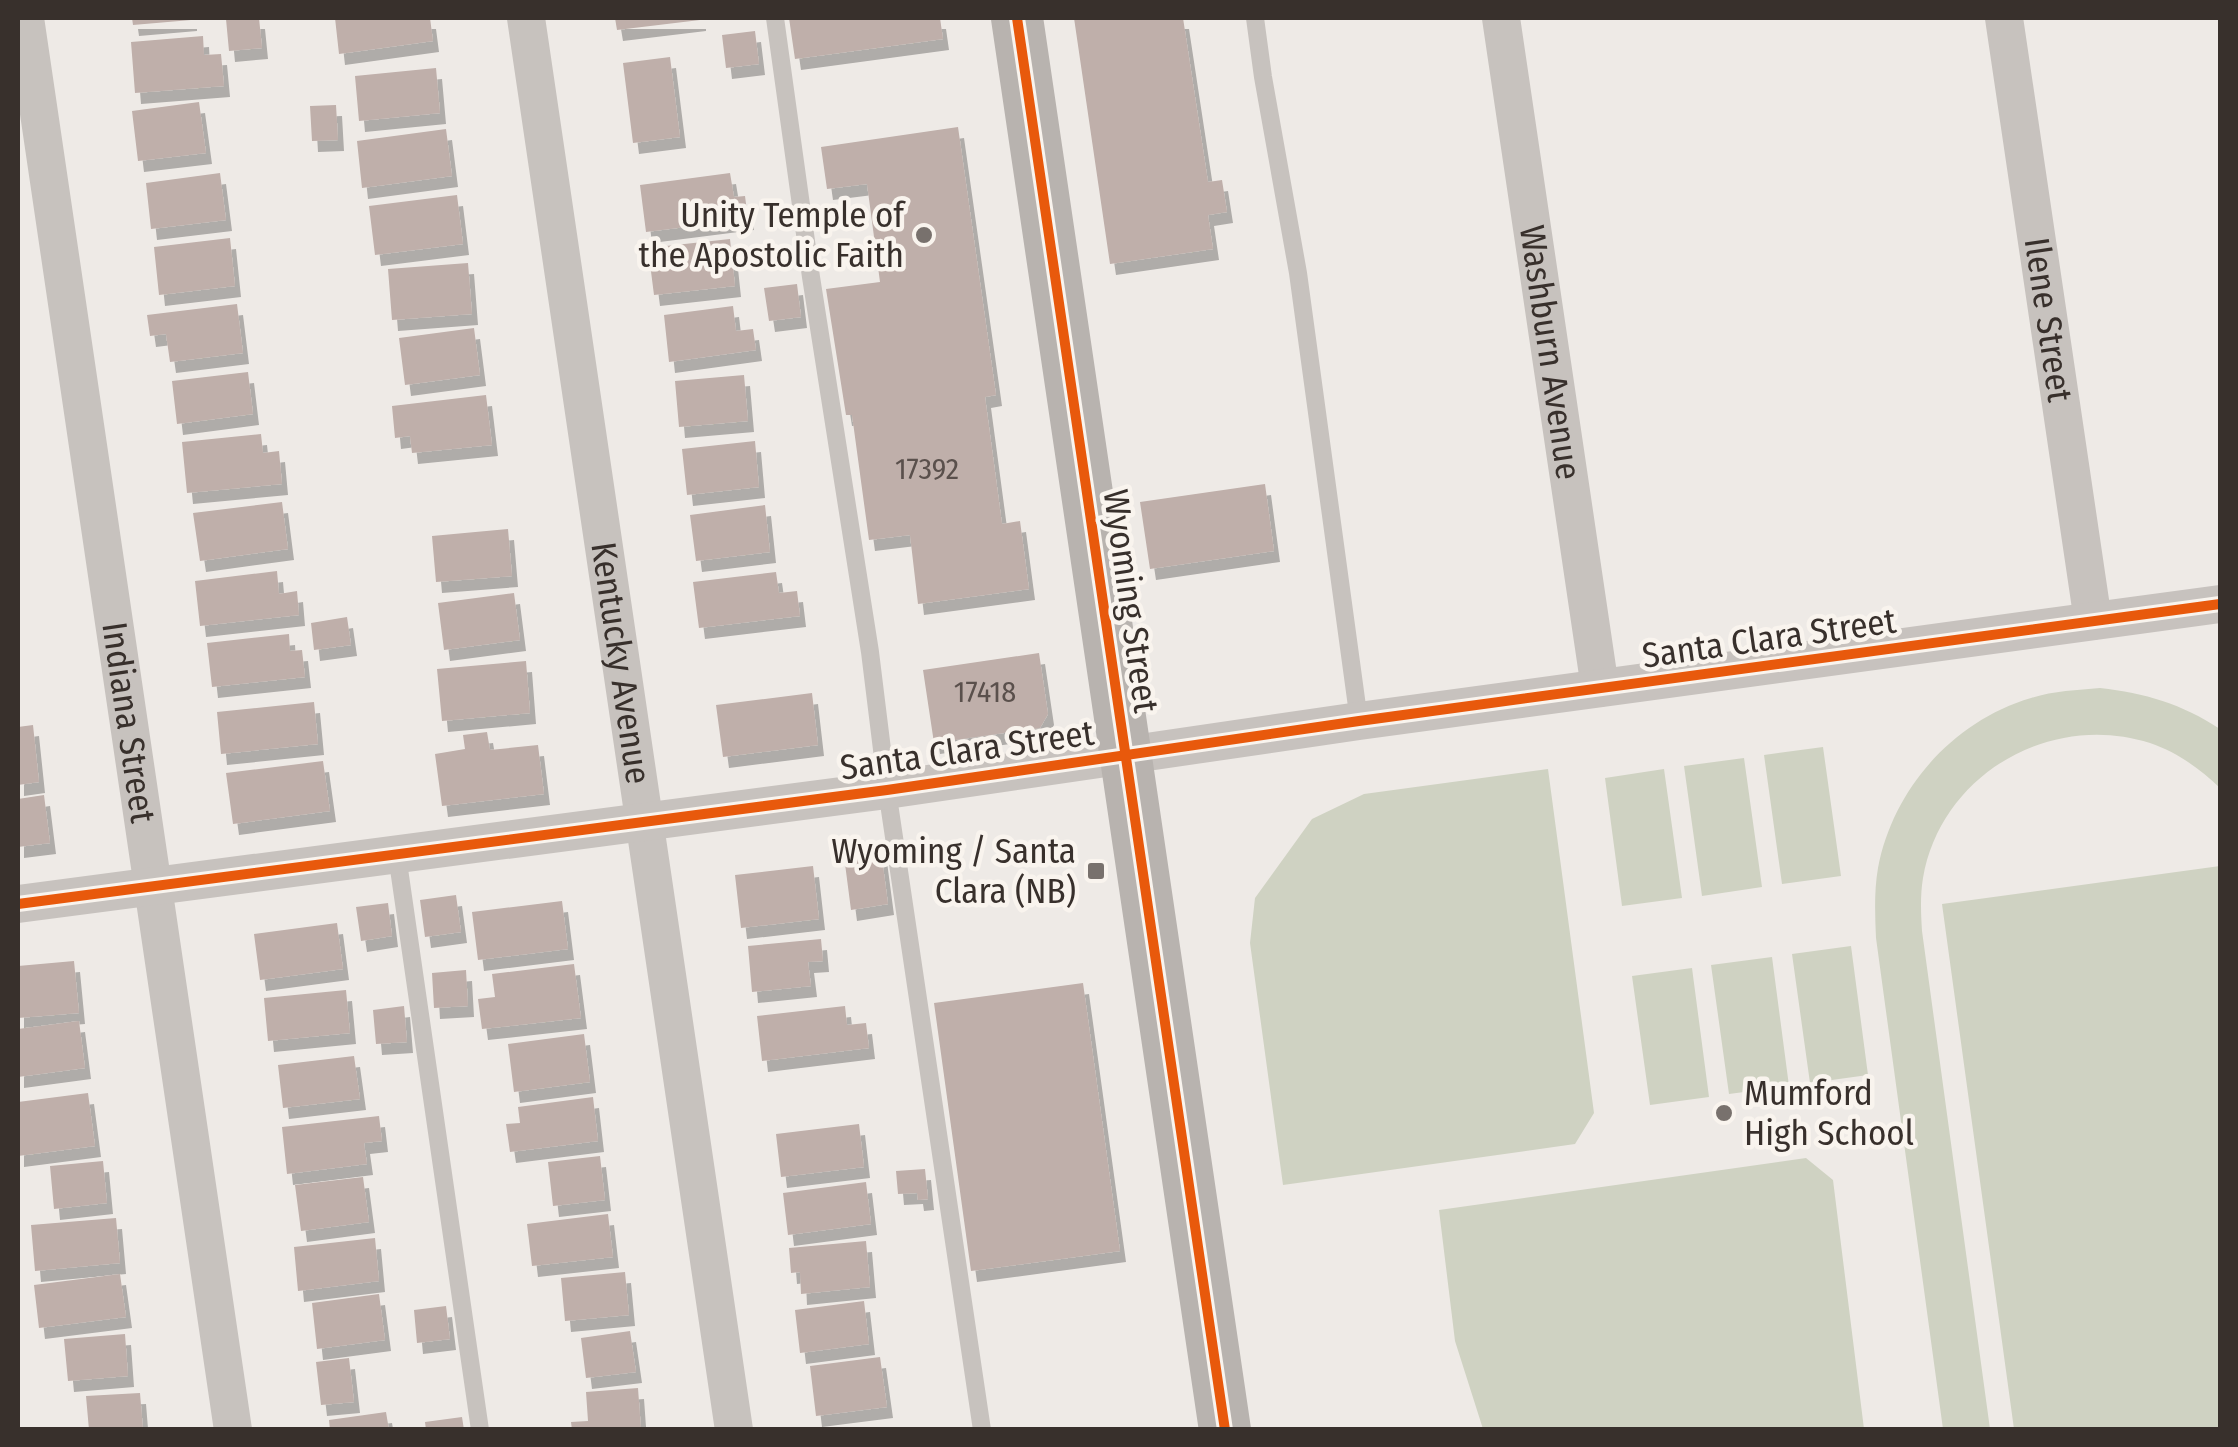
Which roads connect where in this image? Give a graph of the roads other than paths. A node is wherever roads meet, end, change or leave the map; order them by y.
1 (25, 18) edge
2 (526, 18) edge
3 (775, 18) edge
4 (1017, 18) edge
5 (1255, 18) edge
6 (1501, 18) edge
7 (2004, 18) edge
8 (2220, 604) edge
9 (2093, 621) junction
10 (1600, 688) junction
11 (1360, 721) junction
12 (1126, 756) junction
13 (887, 790) junction
14 (645, 822) junction
15 (398, 855) junction
16 (153, 886) junction
17 (18, 904) edge
18 (233, 1430) edge
19 (480, 1430) edge
20 (734, 1430) edge
21 (982, 1430) edge
22 (1225, 1430) edge

1 - 16 street, Indiana Street
2 - 14 street, Kentucky Avenue
3 - 13 lane
4 - 12 street, Wyoming Street
5 - 11 lane
6 - 10 street, Washburn Avenue
7 - 9 street, Ilene Street
8 - 9 street, Santa Clara Street
9 - 10 street, Santa Clara Street
10 - 11 street, Santa Clara Street
11 - 12 street, Santa Clara Street
12 - 13 street, Santa Clara Street
12 - 22 street, Wyoming Street
13 - 14 street, Santa Clara Street
13 - 21 lane
14 - 15 street, Santa Clara Street
14 - 20 street, Kentucky Avenue
15 - 16 street, Santa Clara Street
15 - 19 lane
16 - 17 street, Santa Clara Street
16 - 18 street, Indiana Street

